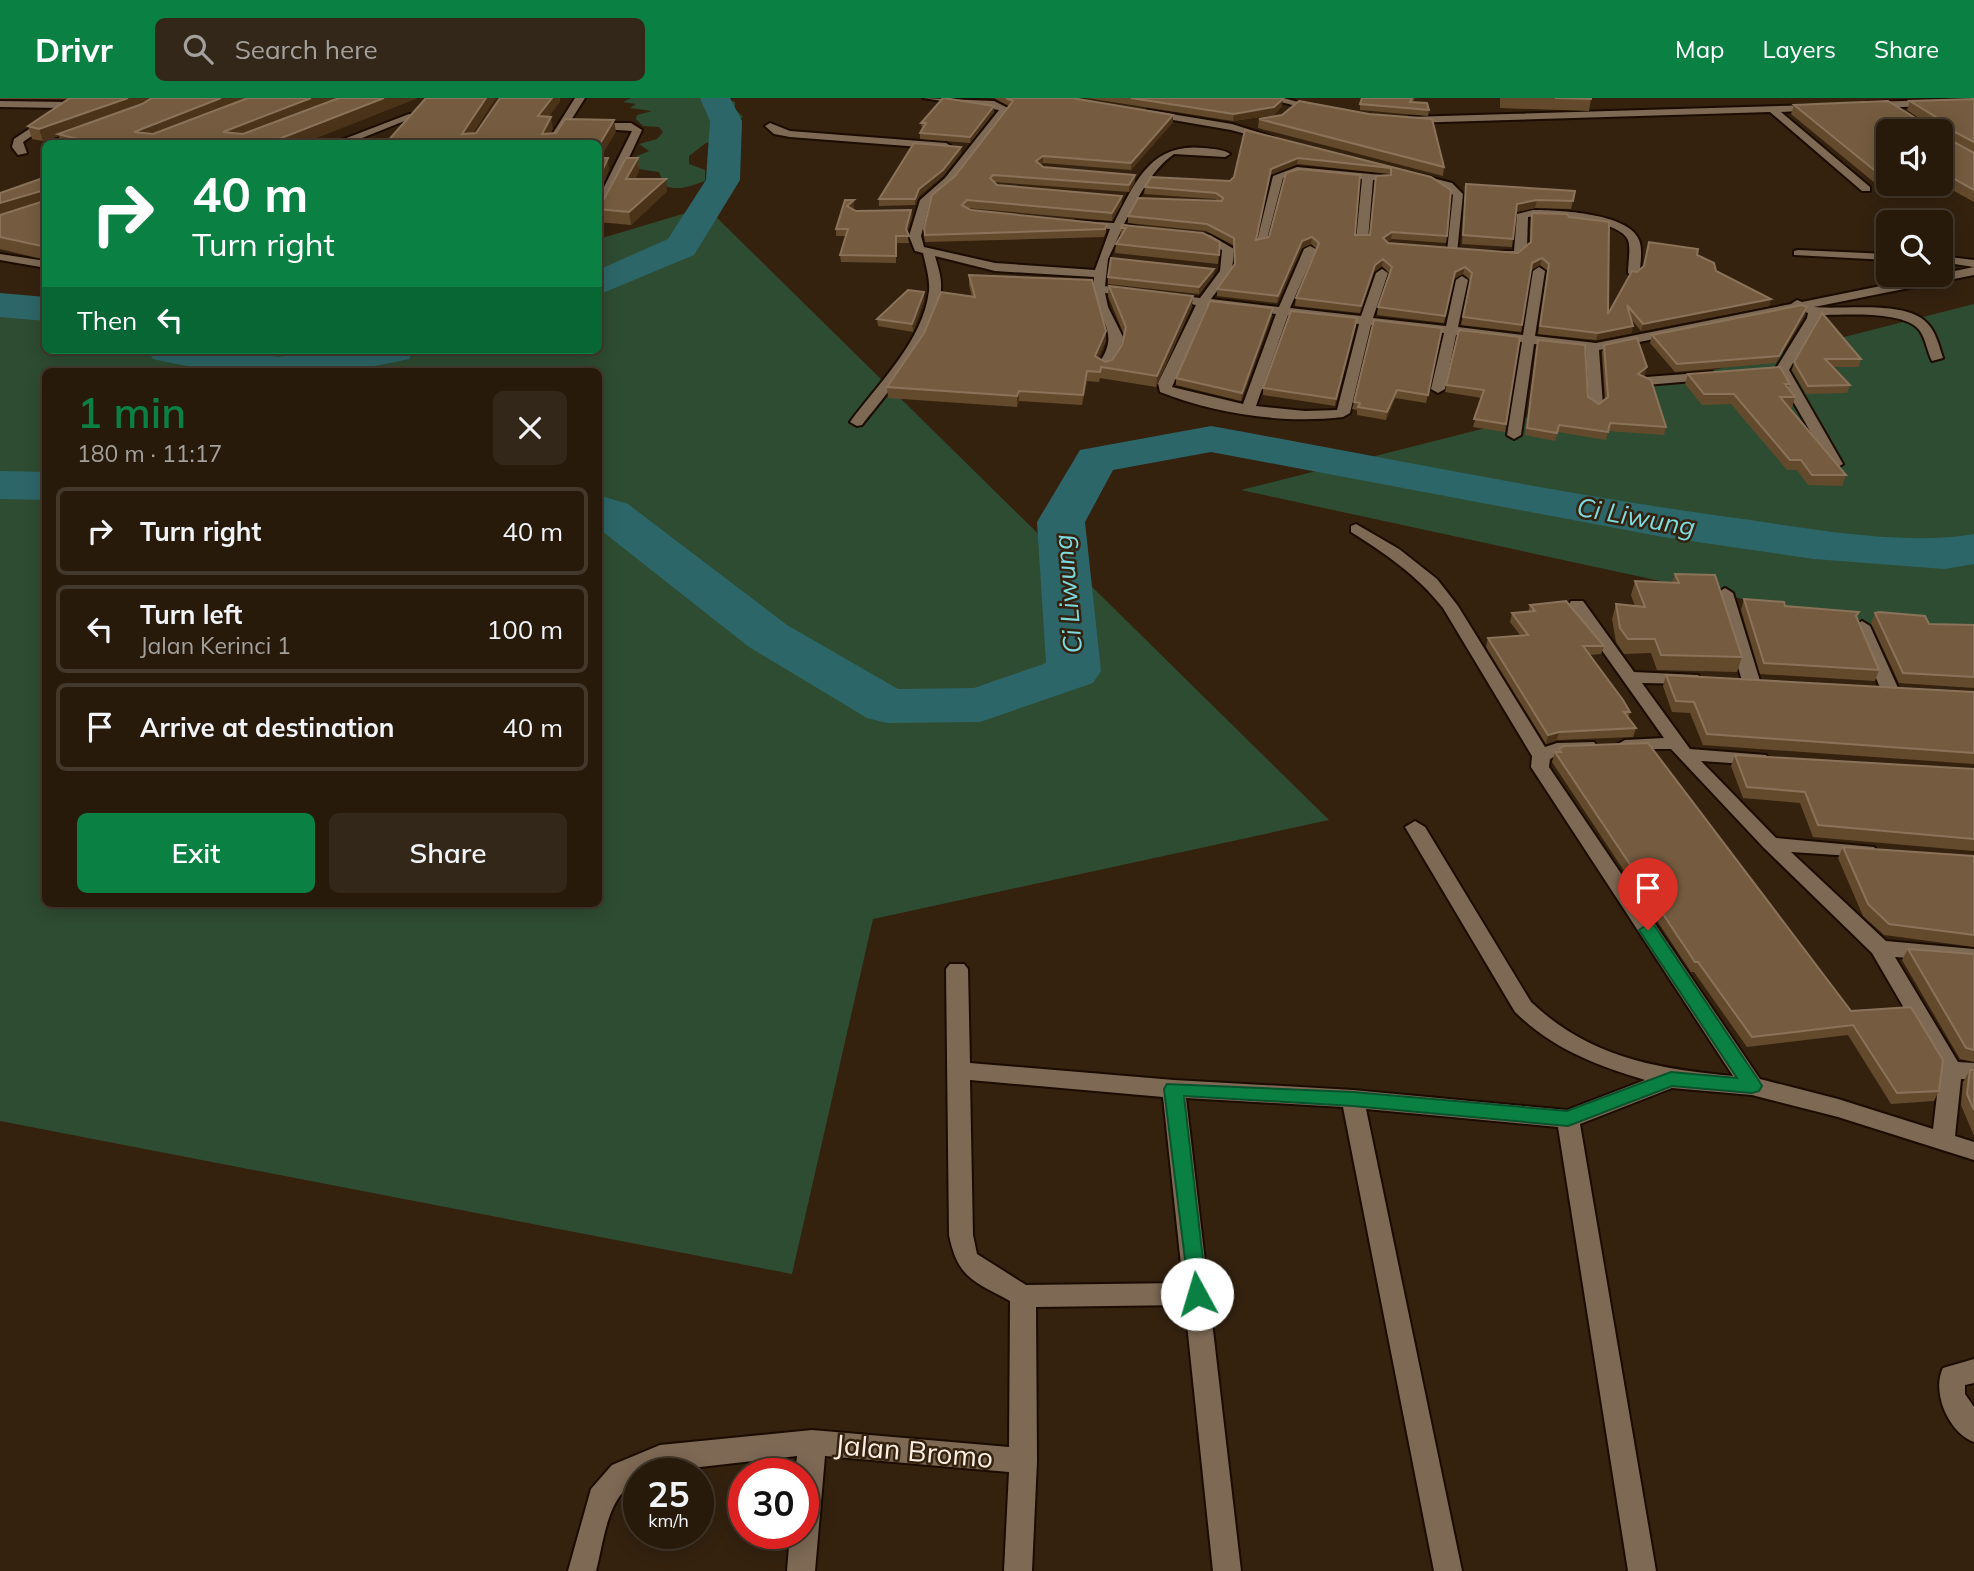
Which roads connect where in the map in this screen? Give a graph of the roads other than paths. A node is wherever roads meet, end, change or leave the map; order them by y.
1 (82, 98) edge
2 (580, 98) edge
3 (928, 98) edge
4 (1270, 98) edge
5 (1758, 98) edge
6 (1872, 98) edge
7 (1, 101) edge
8 (1299, 101) edge
9 (1974, 102) edge
10 (1886, 104) junction
11 (72, 105) junction
12 (1849, 106) edge
13 (1825, 107) edge
14 (1770, 110) junction
15 (1330, 111) edge
16 (1139, 112) edge
17 (1286, 113) edge
18 (1906, 117) edge
19 (1391, 119) edge
20 (1255, 123) edge
21 (564, 126) junction
22 (770, 126) dead end
23 (98, 127) edge
24 (1232, 127) junction
25 (396, 134) edge
26 (59, 140) edge
27 (346, 140) edge
28 (554, 140) edge
29 (1279, 140) edge
30 (42, 146) edge
31 (975, 149) junction
32 (22, 153) junction
33 (1225, 154) dead end
34 (37, 155) dead end
35 (1363, 163) edge
36 (1368, 176) junction
37 (1133, 177) edge
38 (1153, 178) junction
39 (1448, 185) junction
40 (1866, 190) dead end
41 (1119, 198) edge
42 (1132, 199) junction
43 (1146, 200) edge
44 (602, 203) edge
45 (921, 211) junction
46 (906, 213) edge
47 (1064, 221) edge
48 (1117, 227) junction
49 (1155, 231) edge
50 (1180, 234) edge
51 (1362, 240) edge
52 (1259, 243) edge
53 (1310, 249) edge
54 (929, 253) junction
55 (1798, 253) dead end
56 (1876, 256) edge
57 (0, 257) edge
58 (42, 257) edge
59 (1103, 258) junction
60 (1116, 260) edge
61 (32, 261) junction
62 (1953, 263) edge
63 (42, 264) edge
64 (1971, 269) edge
65 (1212, 270) edge
66 (1226, 271) junction
67 (1539, 271) edge
68 (1634, 272) edge
69 (1382, 273) dead end
70 (1102, 274) junction
71 (1462, 281) dead end
72 (1101, 289) junction
73 (1974, 289) edge
74 (1772, 300) edge
75 (1203, 302) junction
76 (1792, 306) junction
77 (1283, 311) junction
78 (1814, 311) junction
79 (1366, 321) junction
80 (1449, 331) junction
81 (1530, 341) junction
82 (1591, 347) junction
83 (1937, 358) dead end
84 (1104, 366) edge
85 (1728, 374) edge
86 (1646, 381) edge
87 (1438, 389) dead end
88 (1596, 405) edge
89 (1249, 408) junction
90 (857, 422) dead end
91 (1514, 435) dead end
92 (1836, 464) edge
93 (1356, 529) dead end
94 (1725, 593) dead end
95 (1577, 604) dead end
96 (1862, 626) edge
97 (1630, 677) junction
98 (1710, 680) edge
99 (1751, 681) edge
100 (1914, 692) edge
101 (1680, 748) junction
102 (1541, 756) junction
103 (1781, 760) edge
104 (1415, 827) dead end
105 (1771, 844) junction
106 (1893, 853) edge
107 (1880, 948) junction
108 (1974, 957) edge
109 (957, 969) dead end
110 (1951, 1070) junction
111 (961, 1071) junction
112 (1974, 1071) edge
113 (1671, 1079) junction
114 (1752, 1086) junction
115 (1174, 1089) junction
116 (1353, 1099) junction
117 (1568, 1119) junction
118 (1943, 1143) junction
119 (1974, 1151) edge
120 (1197, 1294) junction
121 (1023, 1296) junction
122 (1974, 1371) edge
123 (1974, 1430) edge
124 (812, 1442) junction
125 (1023, 1461) junction
126 (582, 1571) edge
127 (801, 1571) edge
128 (1018, 1571) edge
129 (1227, 1571) edge
130 (1448, 1571) edge
131 (1642, 1571) edge

1 - 11 street
2 - 21 street
3 - 31 street
4 - 8 street
5 - 14 street
6 - 10 street
7 - 11 street
8 - 15 street
8 - 17 street
9 - 10 street
10 - 12 street
10 - 18 street
11 - 32 street
13 - 14 street
14 - 19 street
14 - 40 street
16 - 24 street
20 - 24 street
21 - 28 street
21 - 44 street
22 - 31 street
23 - 26 street
24 - 29 street
25 - 27 street
30 - 32 street
31 - 45 street
32 - 34 street
33 - 38 street
35 - 39 street
36 - 39 street
36 - 51 street
36 - 52 street
37 - 38 street
38 - 42 street
39 - 68 street
41 - 42 street
42 - 43 street
42 - 48 street
45 - 46 street
45 - 54 street
47 - 48 street
48 - 49 street
48 - 59 street
50 - 66 street
53 - 77 street
54 - 70 street
54 - 90 street
55 - 56 street
57 - 61 street
58 - 61 street
59 - 60 street
59 - 70 street
61 - 63 street
62 - 64 street
64 - 73 street
64 - 76 street
65 - 66 street
66 - 75 street
67 - 81 street
69 - 79 street
70 - 72 street
71 - 80 street
72 - 75 street
72 - 84 street
74 - 76 street
75 - 77 street
75 - 89 street
76 - 78 street
76 - 82 street
77 - 79 street
77 - 89 street
78 - 83 street
78 - 92 street
79 - 80 street
79 - 89 street
80 - 81 street
80 - 87 street
81 - 82 street
81 - 91 street
82 - 88 street
85 - 86 street
93 - 102 street
94 - 99 street
95 - 97 street
96 - 100 street
97 - 98 street
97 - 101 street
101 - 102 street
101 - 103 street
101 - 105 street
102 - 114 street
104 - 113 street
105 - 106 street
105 - 107 street
107 - 108 street
107 - 110 street
109 - 111 street
110 - 112 street
110 - 118 street
111 - 115 street
111 - 121 street
113 - 114 street
113 - 117 street
114 - 118 street
115 - 116 street
115 - 120 street
116 - 117 street
116 - 130 street
117 - 131 street
118 - 119 street
120 - 121 street
120 - 129 street
121 - 125 street
122 - 123 street
124 - 125 street, Jalan Bromo
124 - 126 street, Jalan Bromo
124 - 127 street
125 - 128 street

